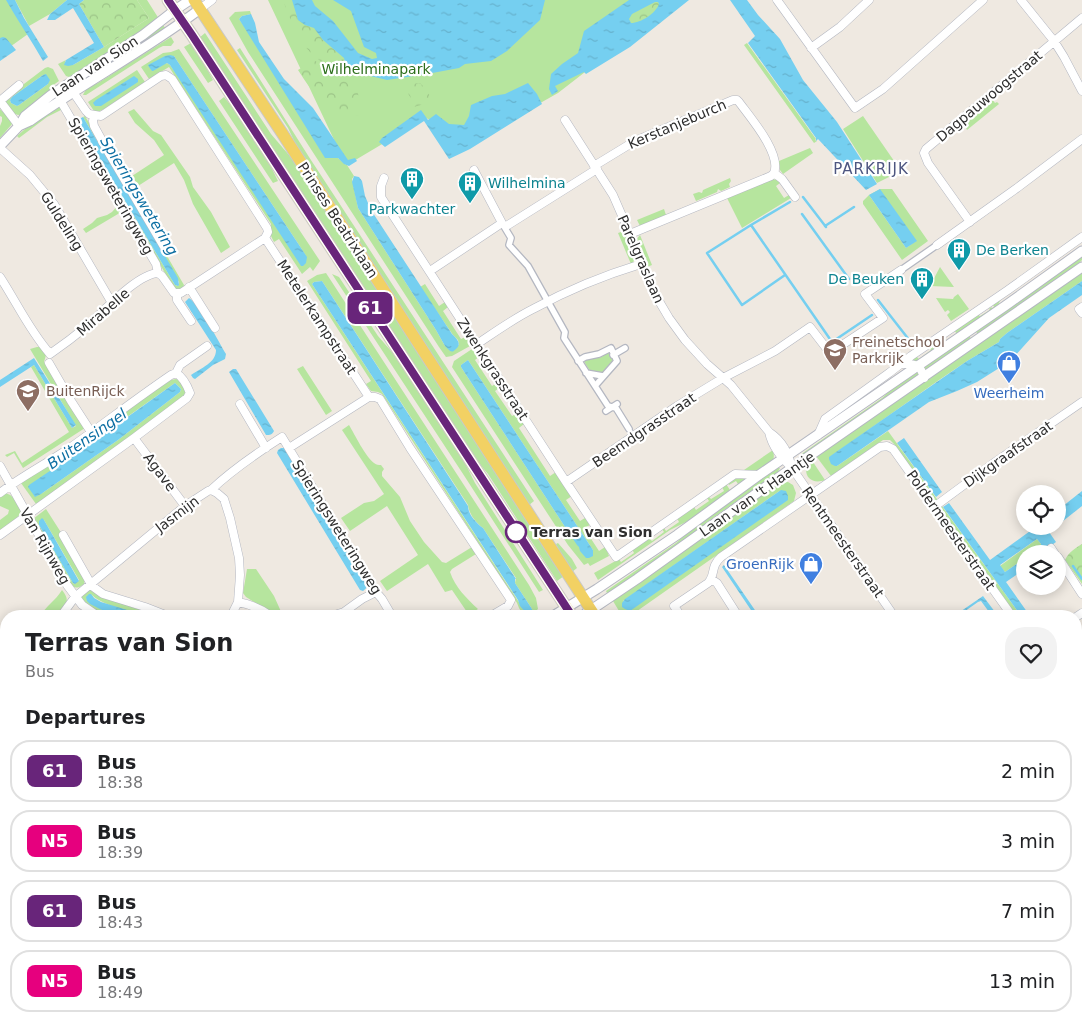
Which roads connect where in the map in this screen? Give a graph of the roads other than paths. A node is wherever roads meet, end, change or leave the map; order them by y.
1 (168, 0) edge
2 (212, 0) edge
3 (777, 0) edge
4 (869, 0) edge
5 (983, 0) edge
6 (1021, 0) edge
7 (195, 3) edge
8 (175, 10) junction
9 (1082, 18) edge
10 (183, 22) junction
11 (1054, 41) junction
12 (811, 48) junction
13 (67, 84) junction
14 (18, 85) dead end
15 (1082, 91) edge
16 (74, 92) junction
17 (60, 100) junction
18 (0, 101) edge
19 (94, 116) junction
20 (565, 120) dead end
21 (19, 126) junction
22 (1082, 139) edge
23 (0, 147) edge
24 (596, 167) junction
25 (474, 170) dead end
26 (774, 173) junction
27 (384, 178) dead end
28 (795, 197) dead end
29 (970, 222) junction
30 (505, 225) junction
31 (508, 234) junction
32 (630, 234) junction
33 (1082, 237) edge
34 (265, 238) junction
35 (500, 238) dead end
36 (937, 245) joint
37 (1082, 251) edge
38 (167, 252) dead end
39 (641, 264) junction
40 (1082, 267) edge
41 (901, 270) joint
42 (430, 271) junction
43 (532, 271) junction
44 (158, 273) junction
45 (523, 274) dead end
46 (0, 277) edge
47 (189, 287) junction
48 (1008, 290) junction
49 (177, 294) junction
50 (548, 301) junction
51 (112, 303) junction
52 (1005, 306) junction
53 (191, 321) dead end
54 (215, 328) dead end
55 (970, 330) junction
56 (977, 340) junction
57 (477, 344) junction
58 (207, 346) dead end
59 (625, 348) dead end
60 (613, 355) junction
61 (49, 358) junction
62 (578, 361) junction
63 (900, 364) junction
64 (918, 366) junction
65 (586, 372) junction
66 (176, 373) junction
67 (603, 376) junction
68 (723, 378) junction
69 (924, 378) junction
70 (595, 386) junction
71 (369, 397) junction
72 (1082, 402) edge
73 (240, 404) dead end
74 (629, 429) dead end
75 (90, 432) junction
76 (818, 435) junction
77 (134, 438) junction
78 (282, 438) joint
79 (266, 448) junction
80 (289, 448) junction
81 (786, 457) junction
82 (0, 466) edge
83 (792, 468) junction
84 (760, 475) junction
85 (222, 480) junction
86 (566, 482) junction
87 (11, 485) junction
88 (211, 490) junction
89 (0, 493) edge
90 (810, 496) junction
91 (224, 499) junction
92 (185, 506) junction
93 (934, 507) junction
94 (28, 515) junction
95 (0, 535) edge
96 (63, 535) dead end
97 (616, 557) joint
98 (1066, 569) edge
99 (711, 579) junction
100 (90, 584) junction
101 (376, 592) junction
102 (1082, 594) edge
103 (75, 597) junction
104 (583, 598) junction
105 (238, 602) junction
106 (65, 610) edge
107 (89, 610) edge
108 (153, 610) edge
109 (234, 610) edge
110 (262, 610) edge
111 (347, 610) edge
112 (388, 610) edge
113 (502, 610) edge
114 (568, 610) edge
115 (571, 610) edge
116 (588, 610) edge
117 (594, 610) edge
118 (677, 610) edge
119 (734, 610) edge
120 (890, 610) edge
121 (1008, 610) edge

1 - 8 main road, Prinses Beatrixlaan
2 - 7 street
3 - 12 street
4 - 12 street
5 - 12 street
6 - 11 street
7 - 8 street, Laan van Sion
7 - 10 street, Laan van Sion
7 - 104 main road, Prinses Beatrixlaan
8 - 10 main road, Prinses Beatrixlaan
8 - 13 street, Laan van Sion
9 - 11 street, Dagpauwoogstraat
10 - 16 street, Laan van Sion
10 - 114 main road, Prinses Beatrixlaan
11 - 15 street
11 - 29 street, Dagpauwoogstraat
13 - 16 street, Spieringsweteringweg
13 - 21 street, Laan van Sion
14 - 18 street
16 - 17 street, Laan van Sion
16 - 19 street, Spieringsweteringweg
17 - 21 street, Laan van Sion
17 - 44 street, Spieringsweteringweg
18 - 21 street
19 - 34 street, Metelerkampstraat
19 - 38 street, Spieringsweteringweg
20 - 24 street, Parelgraslaan
21 - 23 street, Laan van Sion
22 - 29 street
23 - 51 street, Guldeling
24 - 26 street, Kerstanjeburch
24 - 30 street
24 - 32 street, Parelgraslaan
25 - 30 street
26 - 28 street
26 - 32 street
27 - 42 street, Zwenkgrasstraat
29 - 36 street
30 - 31 street
30 - 42 street
31 - 35 street
31 - 43 street
32 - 39 street, Parelgraslaan
33 - 48 street, Laan van 't Haantje
34 - 47 street
34 - 71 street, Metelerkampstraat
36 - 41 street
37 - 52 street, Laan van 't Haantje
39 - 50 street
39 - 68 street, Parelgraslaan
40 - 56 street, Laan van 't Haantje
41 - 68 street, Beemdgrasstraat
42 - 57 street, Zwenkgrasstraat
43 - 45 street
43 - 50 street
44 - 49 street, Spieringsweteringweg
44 - 51 street, Mirabelle
46 - 61 street
47 - 49 street
47 - 54 street
48 - 52 street
48 - 63 street, Laan van 't Haantje
49 - 53 street, Spieringsweteringweg
50 - 57 street
50 - 62 street
51 - 61 street, Mirabelle
52 - 55 street, Laan van 't Haantje
55 - 56 street
55 - 64 street, Laan van 't Haantje
56 - 69 street, Laan van 't Haantje
57 - 86 street, Zwenkgrasstraat
58 - 66 street
59 - 60 street
60 - 62 street
60 - 67 street
61 - 75 street
62 - 65 street
63 - 64 street
63 - 76 street, Laan van 't Haantje
64 - 69 street
64 - 76 street, Laan van 't Haantje
65 - 67 street
65 - 70 street
66 - 75 street
66 - 77 street
67 - 70 street
68 - 81 street, Parelgraslaan
68 - 86 street, Beemdgrasstraat
69 - 83 street, Laan van 't Haantje
70 - 74 street
71 - 80 street
71 - 113 street, Metelerkampstraat
72 - 93 street, Dijkgraafstraat
73 - 79 street
75 - 87 street
76 - 81 street, Laan van 't Haantje
77 - 92 street, Agave
77 - 94 street
78 - 79 street, Jasmijn
78 - 80 street, Spieringsweteringweg
79 - 85 street, Jasmijn
80 - 101 street, Spieringsweteringweg
81 - 83 street, Rentmeesterstraat
81 - 84 street, Laan van 't Haantje
82 - 87 street, Van Rijnweg
83 - 90 street, Rentmeesterstraat
83 - 117 street, Laan van 't Haantje
84 - 97 street, Laan van 't Haantje
84 - 104 street, Laan van 't Haantje
85 - 88 street, Jasmijn
85 - 91 street
86 - 97 street, Zwenkgrasstraat
87 - 89 street
87 - 94 street, Van Rijnweg
88 - 91 street
88 - 92 street, Jasmijn
90 - 93 street, Poldermeesterstraat
90 - 99 street
90 - 120 street, Rentmeesterstraat
91 - 105 street
92 - 100 street, Jasmijn
93 - 121 street, Poldermeesterstraat
94 - 95 street
94 - 103 street, Van Rijnweg
96 - 100 street
98 - 102 street
99 - 118 street
99 - 119 street
100 - 103 street, Jasmijn
100 - 108 street
101 - 111 street
101 - 112 street, Spieringsweteringweg
103 - 106 street, Jasmijn
103 - 107 street, Van Rijnweg
104 - 115 street, Laan van 't Haantje
104 - 116 main road, Prinses Beatrixlaan
105 - 109 street
105 - 110 street

